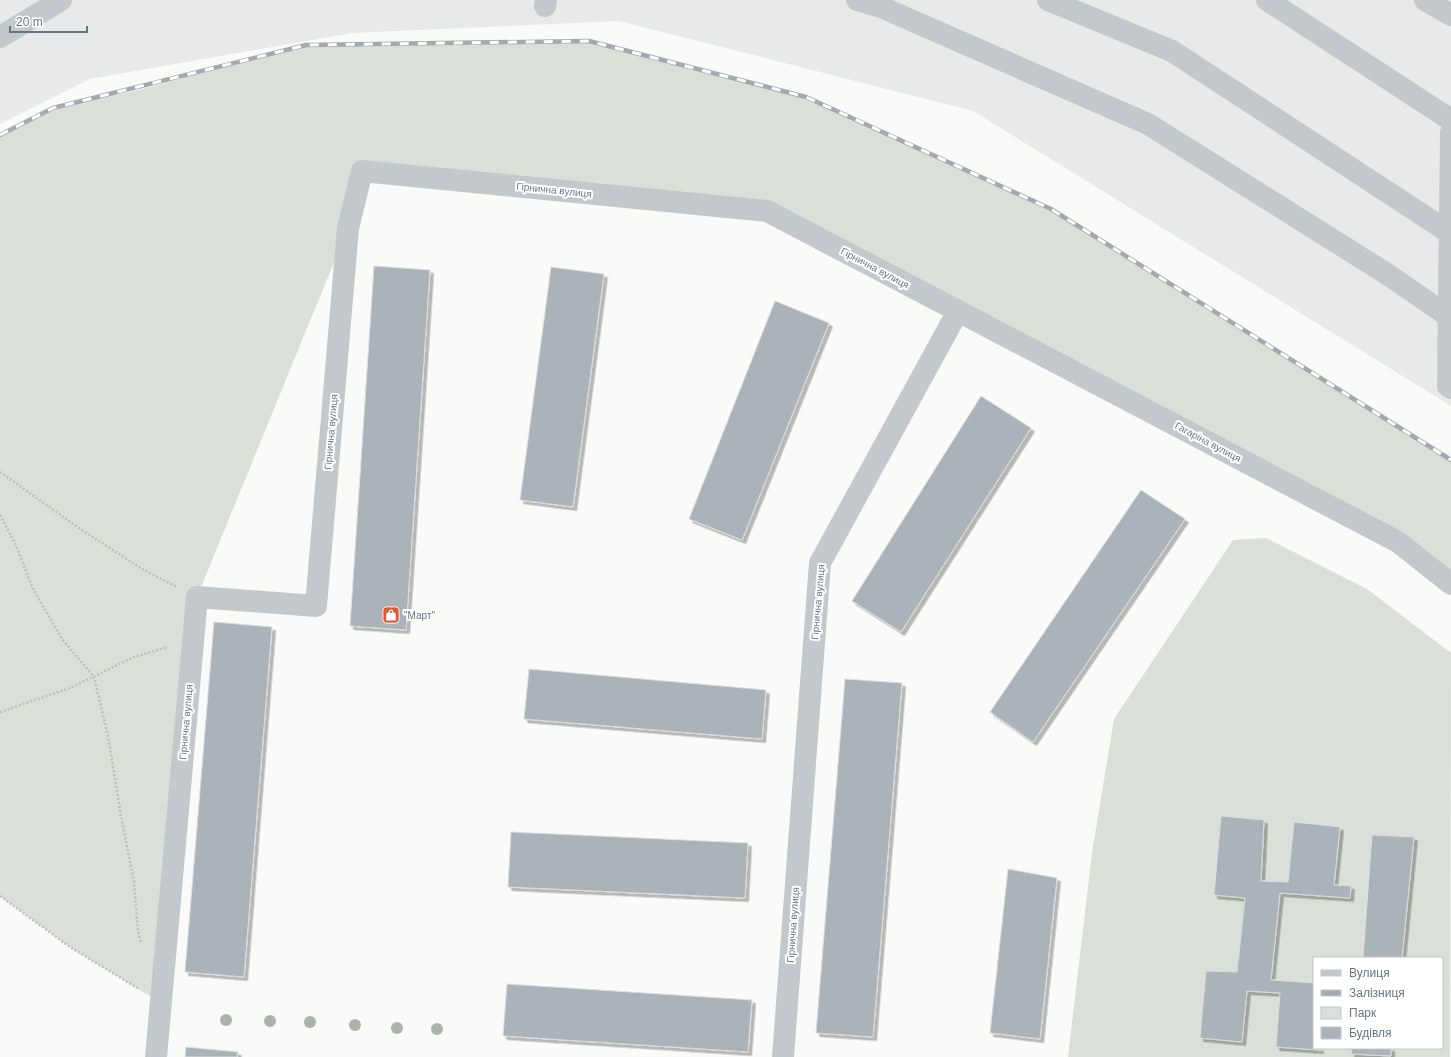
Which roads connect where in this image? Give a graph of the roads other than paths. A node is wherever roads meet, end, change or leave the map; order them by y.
1 (77, 0) edge
2 (856, 0) edge
3 (1048, 0) edge
4 (1267, 0) edge
5 (1425, 0) edge
6 (1446, 0) edge
7 (56, 3) edge
8 (1451, 14) edge
9 (0, 37) edge
10 (1451, 120) edge
11 (1451, 132) edge
12 (1450, 233) junction
13 (958, 311) junction
14 (1450, 318) edge
15 (1451, 388) edge
16 (1451, 584) edge
17 (156, 1057) edge
18 (783, 1057) edge

1 - 7 street
2 - 14 street
3 - 12 street
4 - 10 street
5 - 8 street
6 - 8 street
7 - 9 street
11 - 12 street
12 - 14 street
13 - 16 street, Гагаріна вулиця
13 - 17 street, Гірнична вулиця
13 - 18 street, Гірнична вулиця
14 - 15 street

